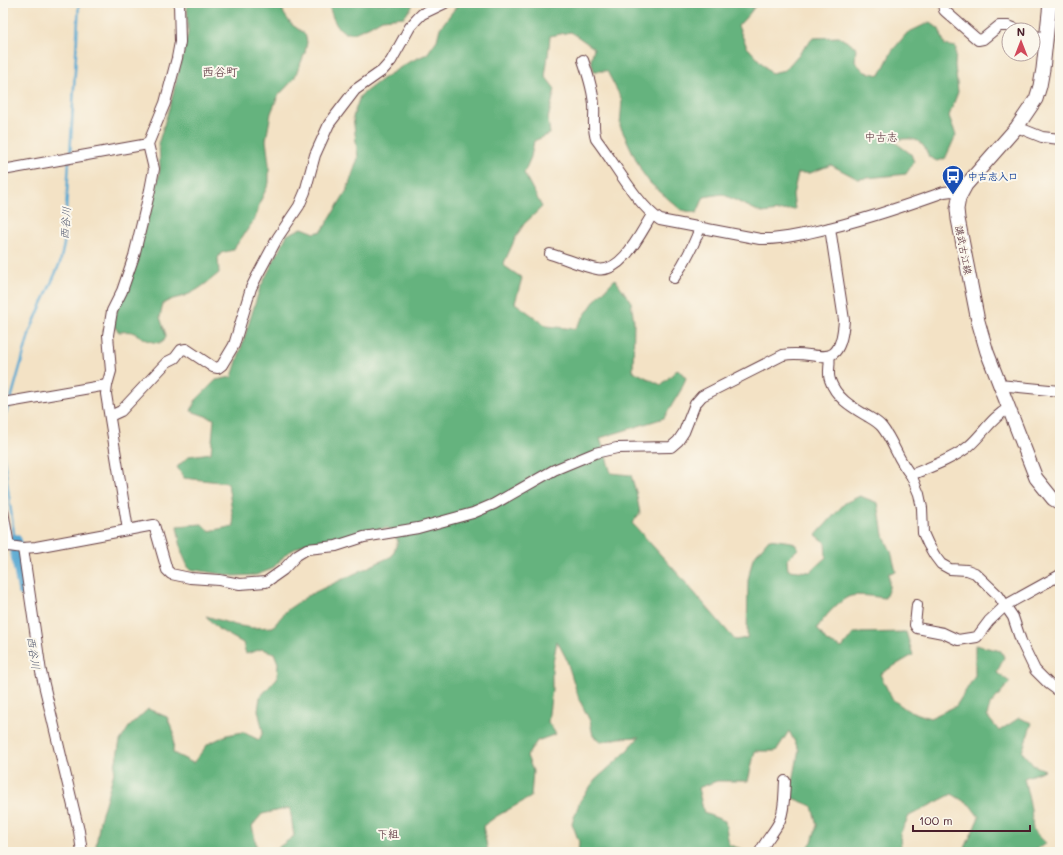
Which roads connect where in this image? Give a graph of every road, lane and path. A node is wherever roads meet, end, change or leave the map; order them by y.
1 (179, 3) edge
2 (444, 3) edge
3 (943, 3) edge
4 (1050, 3) edge
5 (1001, 26) edge
6 (1041, 37) edge
7 (1046, 39) junction
8 (583, 60) dead end
9 (1017, 127) junction
10 (1060, 139) edge
11 (148, 144) junction
12 (3, 170) edge
13 (961, 193) junction
14 (652, 215) junction
15 (700, 228) junction
16 (830, 228) junction
17 (550, 254) dead end
18 (674, 278) dead end
19 (829, 356) junction
20 (107, 385) junction
21 (999, 385) junction
22 (1060, 391) edge
23 (3, 403) edge
24 (1009, 408) junction
25 (110, 416) junction
26 (910, 475) junction
27 (1060, 503) edge
28 (3, 511) edge
29 (128, 530) junction
30 (6, 547) edge
31 (23, 548) junction
32 (1060, 575) edge
33 (917, 605) dead end
34 (1006, 605) junction
35 (1060, 692) edge
36 (785, 782) dead end
37 (82, 852) edge
38 (760, 852) edge

1 - 11 street
2 - 25 street
3 - 5 street
4 - 7 main road, 講武古江線
6 - 7 street
7 - 9 main road, 講武古江線
8 - 14 street
9 - 10 street
9 - 13 main road, 講武古江線
11 - 12 street
11 - 20 street
13 - 16 street
13 - 21 main road, 講武古江線
14 - 15 street
14 - 17 street
15 - 16 street
15 - 18 street
16 - 19 street
19 - 26 street
19 - 29 street
20 - 23 street
20 - 25 street
21 - 22 street
21 - 24 main road, 講武古江線
24 - 26 street
24 - 27 main road, 講武古江線
25 - 29 street
26 - 34 street
28 - 30 street
29 - 31 street
30 - 31 street
31 - 37 street
32 - 34 street
33 - 34 street
34 - 35 street
36 - 38 street

